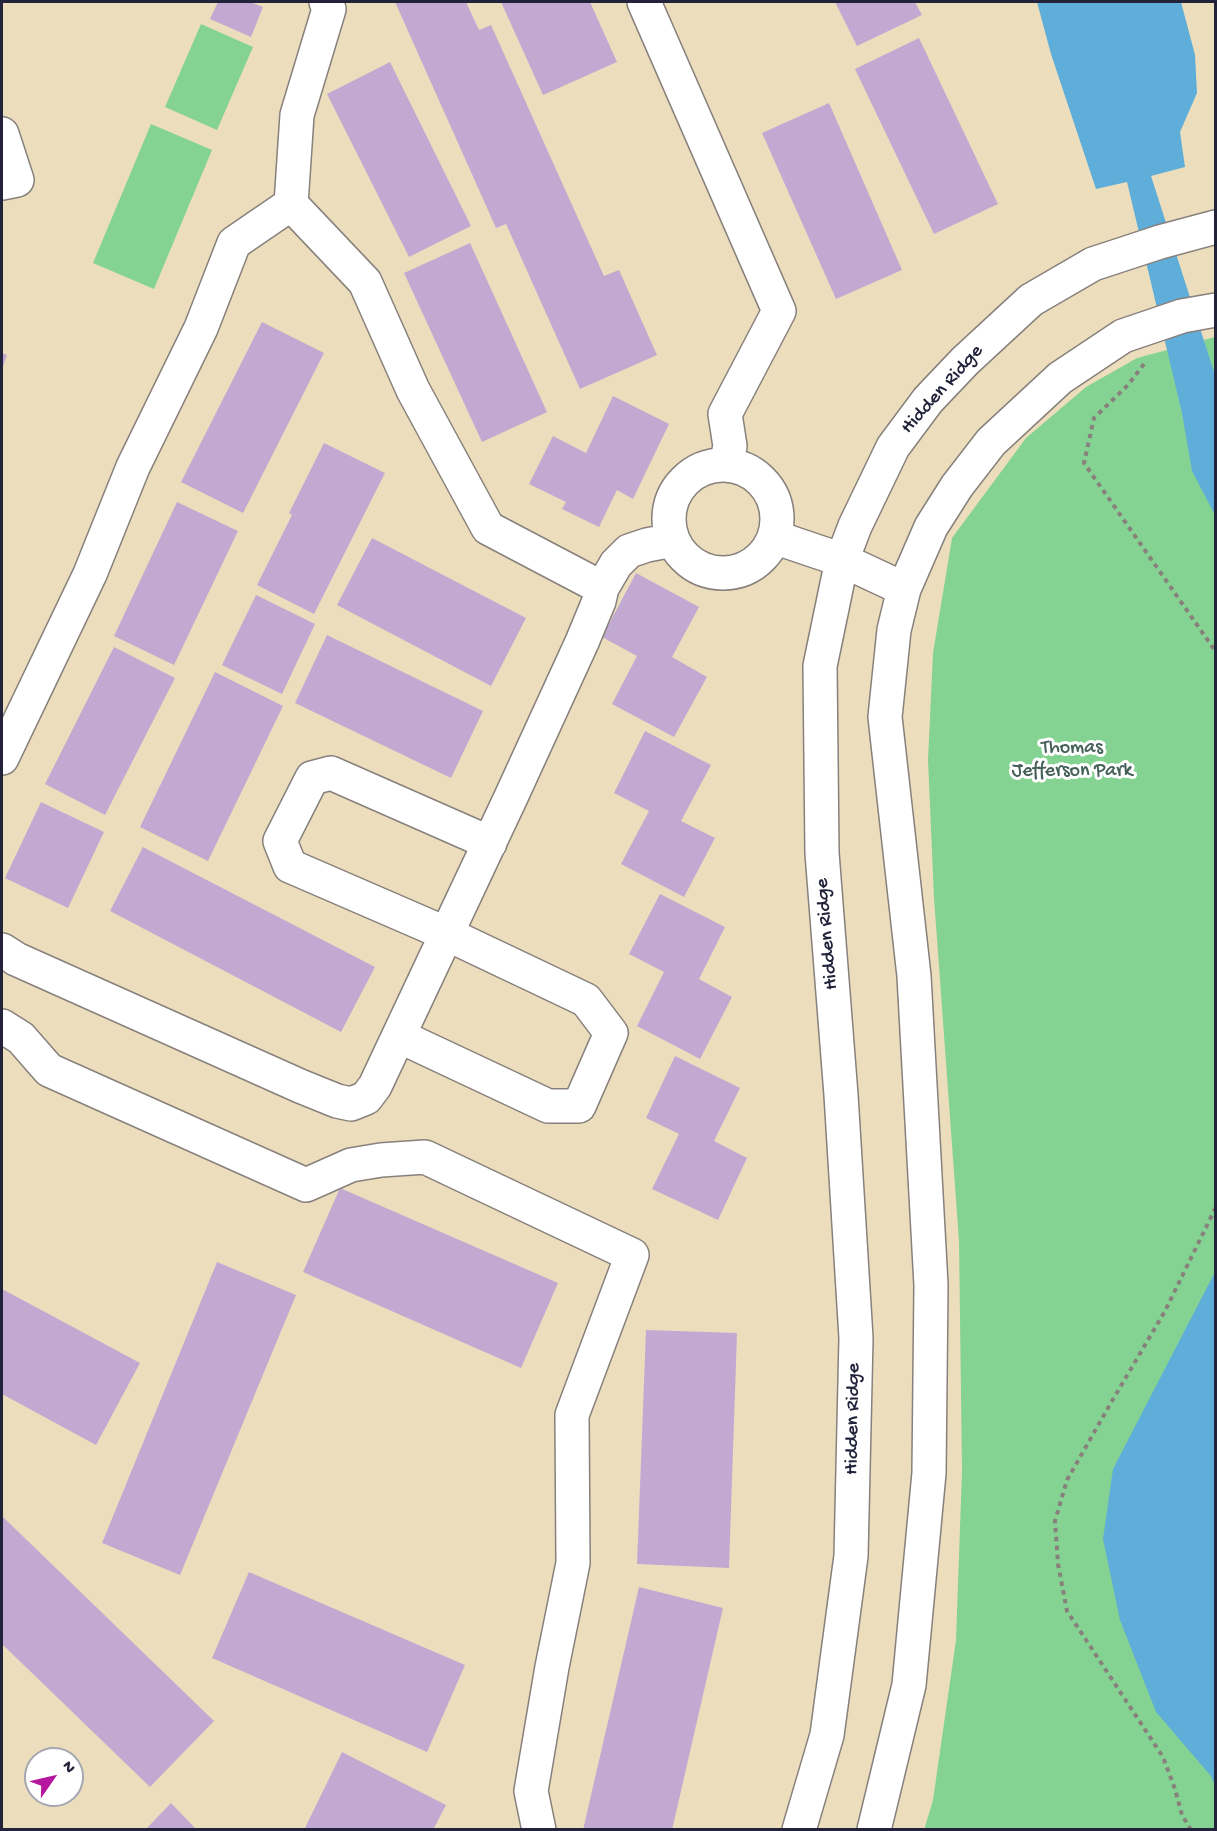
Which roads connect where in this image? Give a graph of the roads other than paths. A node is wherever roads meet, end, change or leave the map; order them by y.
1 (326, 2) edge
2 (644, 2) edge
3 (2, 134) edge
4 (2, 183) edge
5 (291, 204) junction
6 (1215, 227) edge
7 (1215, 310) edge
8 (726, 465) junction
9 (774, 537) junction
10 (673, 540) junction
11 (842, 560) junction
12 (602, 588) junction
13 (904, 589) junction
14 (2, 758) edge
15 (489, 843) junction
16 (447, 934) junction
17 (2, 950) edge
18 (2, 1026) edge
19 (399, 1036) junction
20 (538, 1830) edge
21 (799, 1830) edge
22 (874, 1830) edge

1 - 5 street
2 - 8 street
3 - 4 street
5 - 12 street
5 - 14 street
6 - 11 street, Hidden Ridge
7 - 13 street
8 - 9 street
8 - 10 street
9 - 10 street
9 - 11 street
10 - 12 street
11 - 13 street
11 - 21 street, Hidden Ridge
12 - 15 street
13 - 22 street
15 - 16 street
15 - 16 street
16 - 19 street
16 - 19 street
17 - 19 street
18 - 20 street

